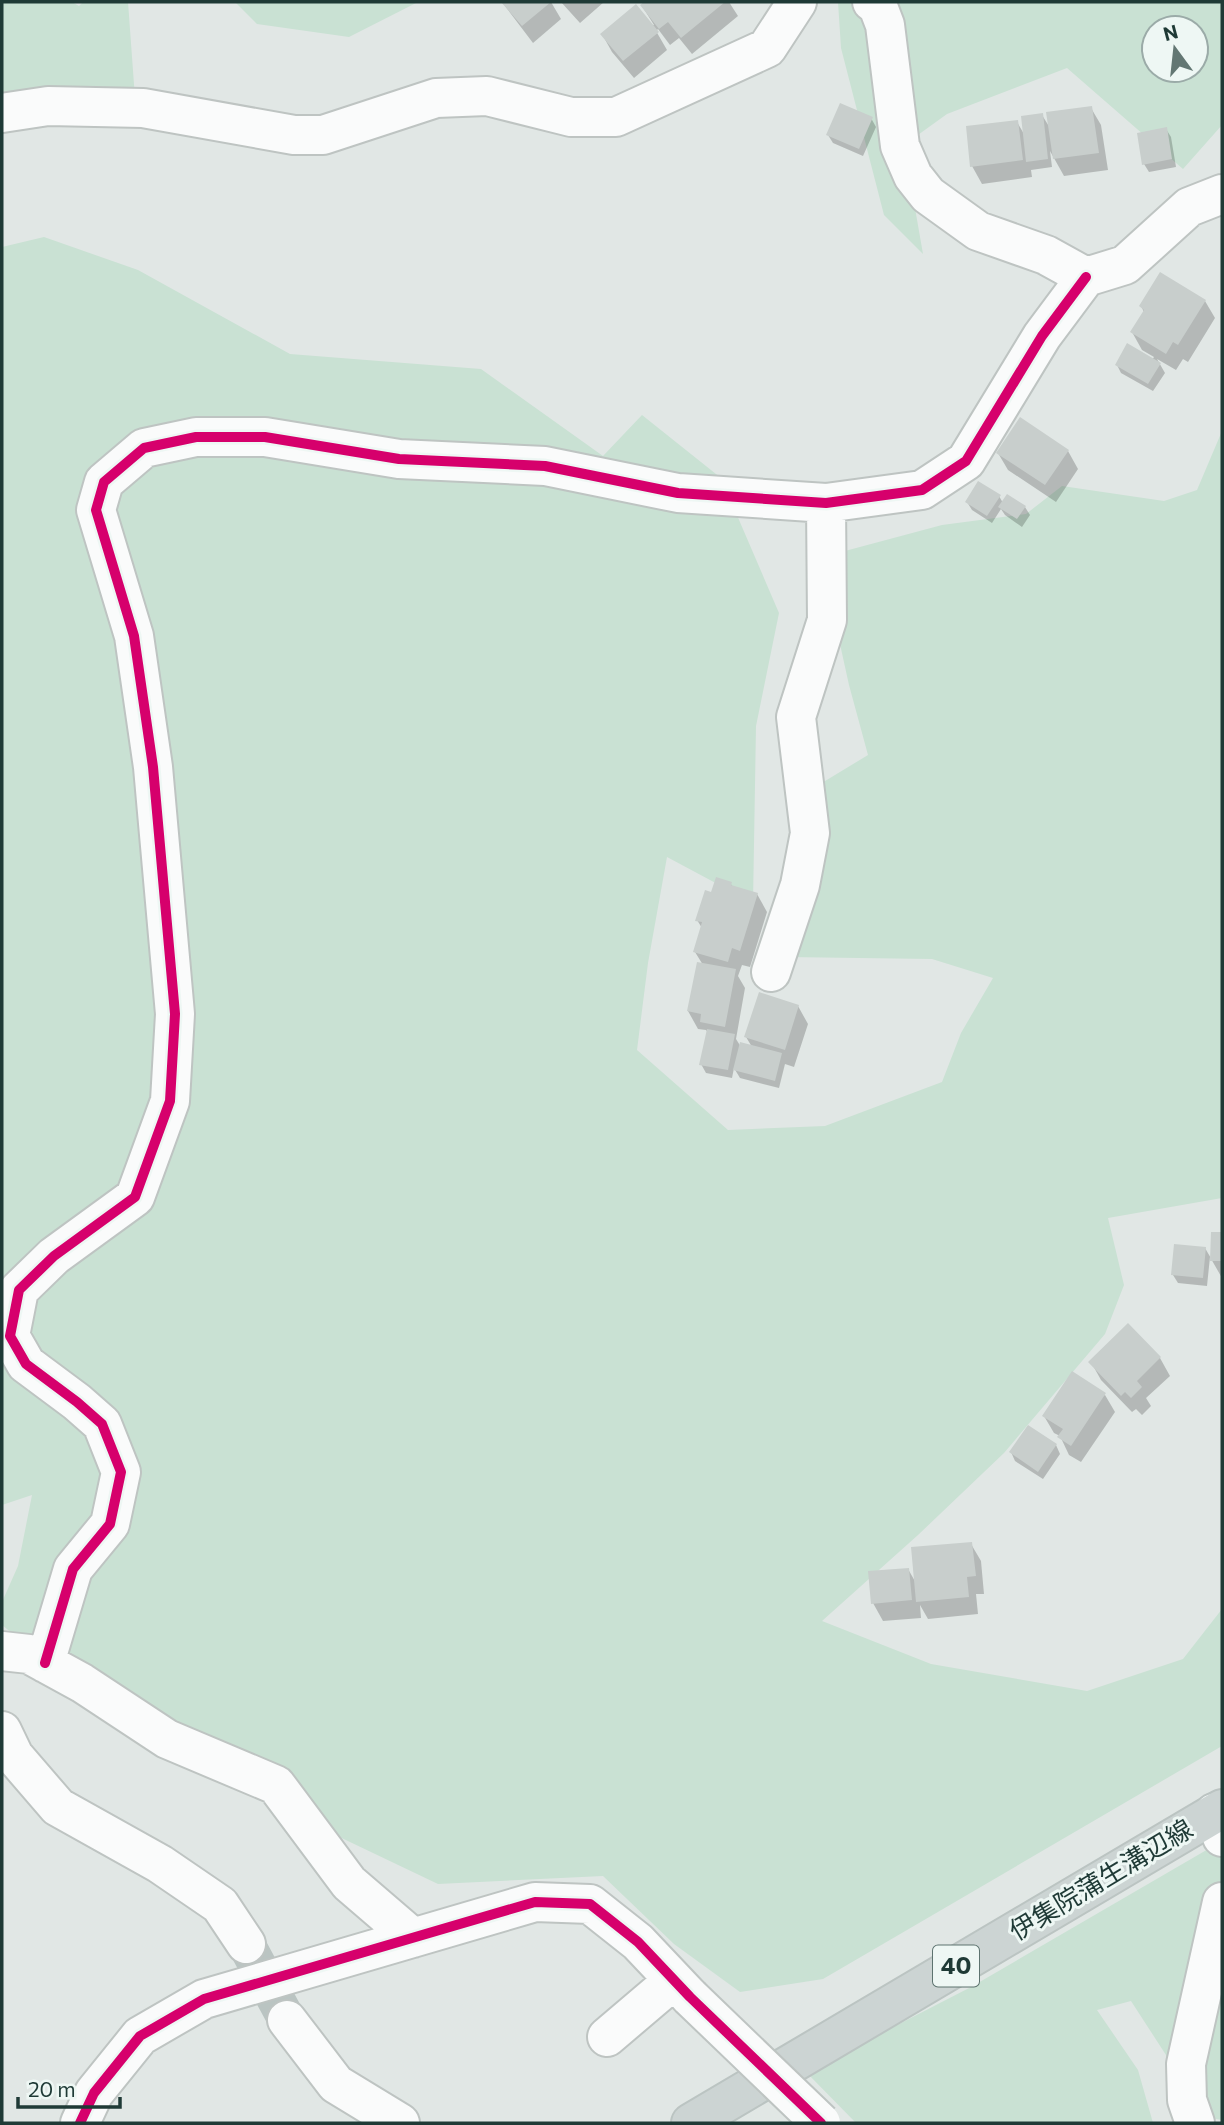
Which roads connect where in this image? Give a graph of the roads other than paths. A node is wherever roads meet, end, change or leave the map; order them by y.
1 (797, 2) edge
2 (872, 2) edge
3 (2, 113) edge
4 (1222, 194) edge
5 (1086, 277) junction
6 (827, 503) junction
7 (772, 972) dead end
8 (2, 1651) edge
9 (45, 1663) junction
10 (2, 1731) edge
11 (1220, 1820) edge
12 (1222, 1902) edge
13 (413, 1938) junction
14 (246, 1944) tunnel mouth
15 (682, 1989) junction
16 (287, 2020) tunnel mouth
17 (607, 2037) dead end
18 (80, 2123) edge
19 (400, 2123) edge
20 (691, 2123) edge
21 (821, 2123) edge
22 (1195, 2123) edge

1 - 3 street
2 - 5 street
4 - 5 street
5 - 6 street
6 - 7 street
6 - 9 street
8 - 9 street
9 - 13 street
10 - 14 street
11 - 20 main road, 伊集院蒲生溝辺線 / 40
12 - 22 street
13 - 15 street
13 - 18 street
15 - 17 street
15 - 21 street, bridge
16 - 19 street

